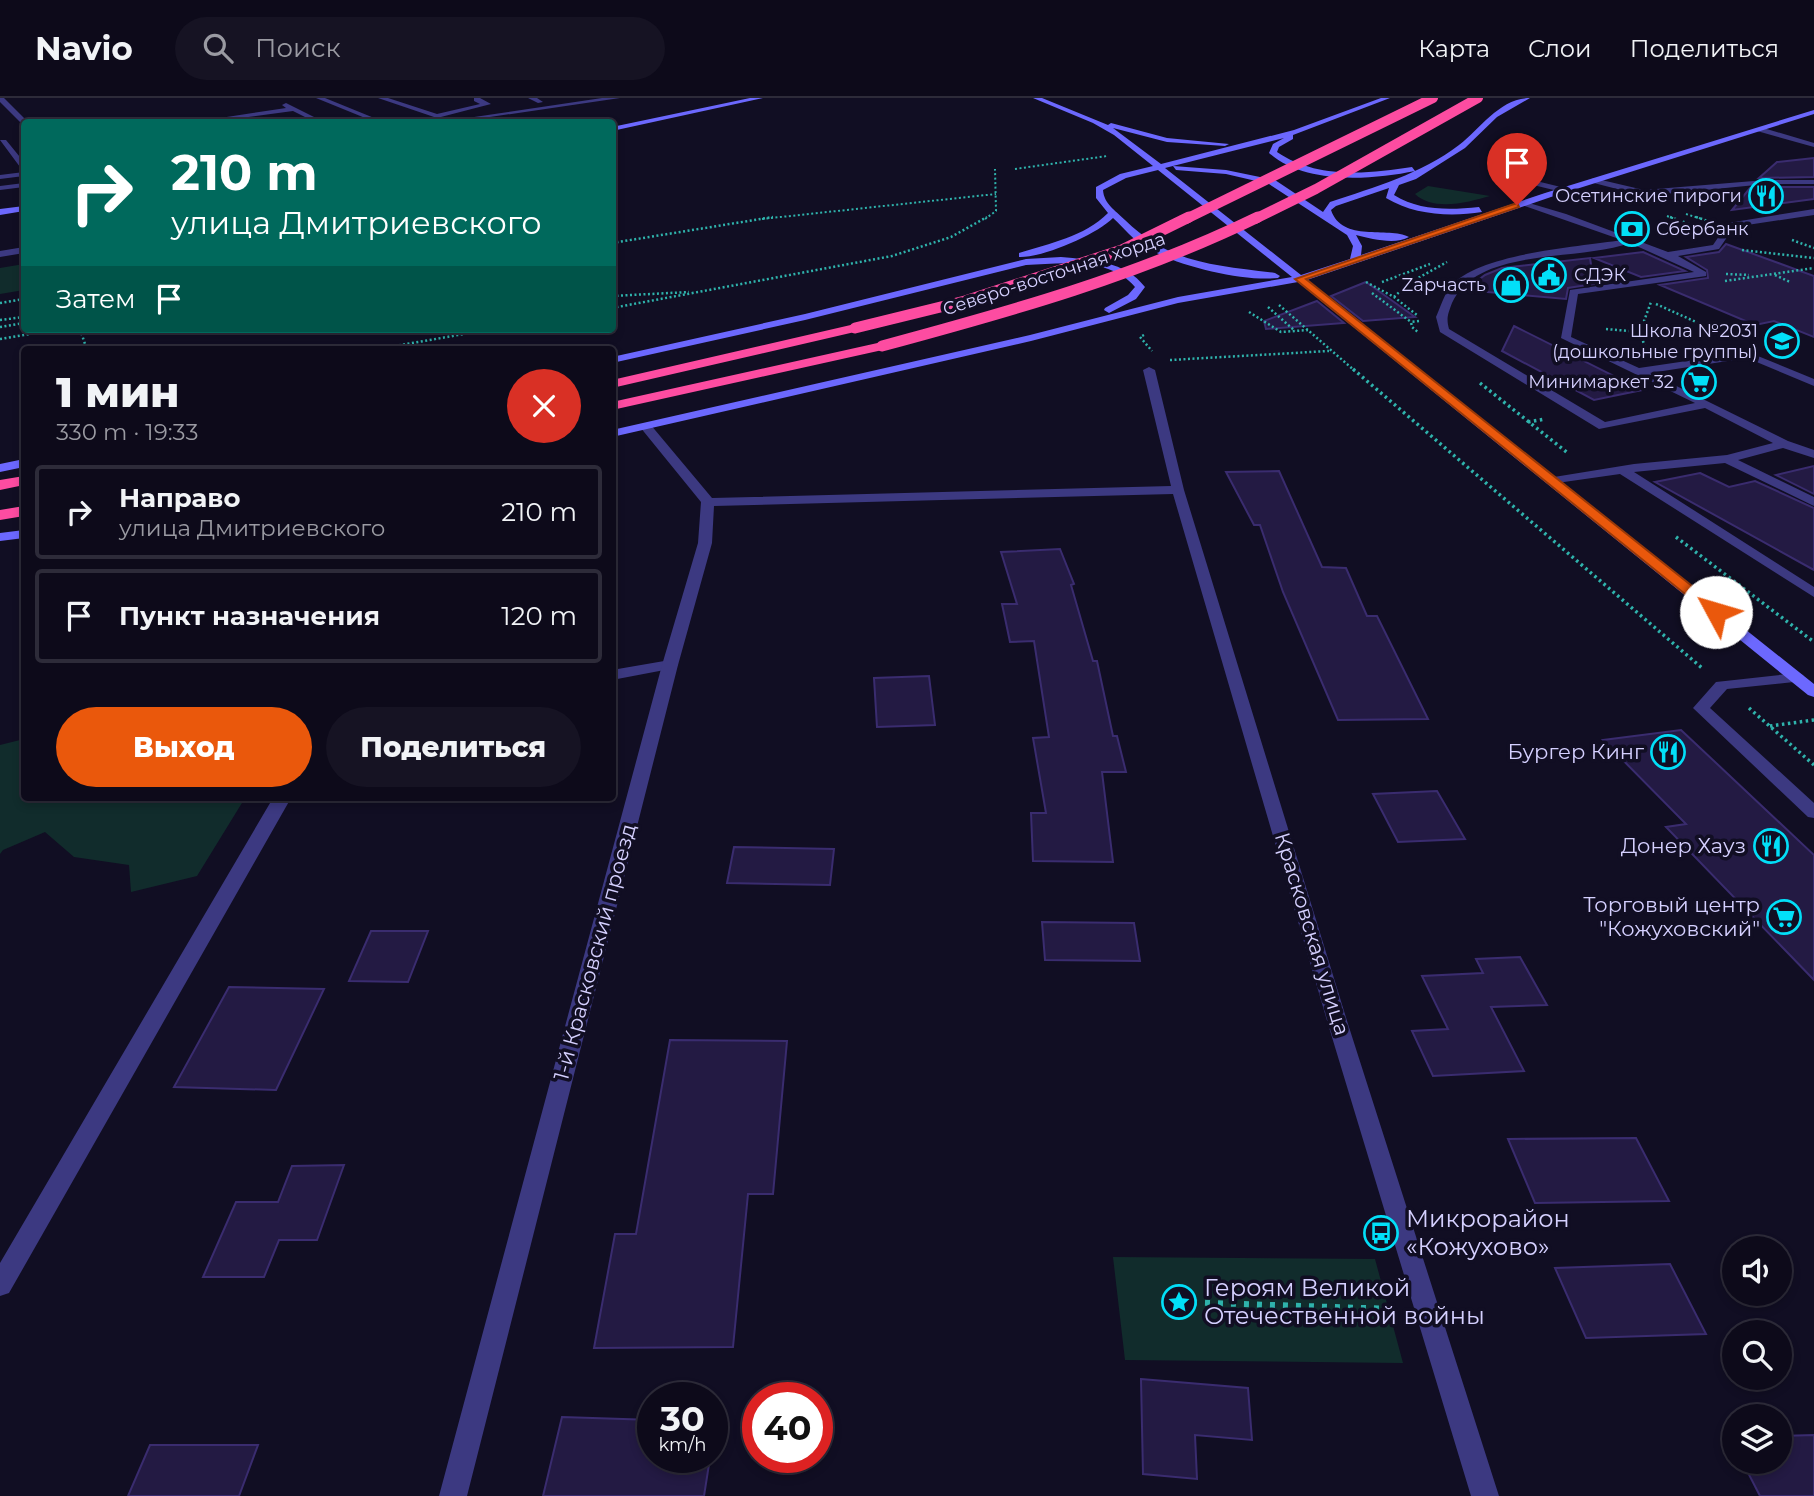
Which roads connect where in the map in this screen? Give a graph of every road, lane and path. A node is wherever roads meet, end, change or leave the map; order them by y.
1 (0, 98) edge
2 (319, 98) edge
3 (381, 98) edge
4 (477, 98) edge
5 (531, 98) edge
6 (617, 98) edge
7 (760, 98) edge
8 (1035, 98) edge
9 (1387, 98) edge
10 (1433, 98) edge
11 (1478, 98) edge
12 (1527, 98) edge
13 (278, 101) dead end
14 (540, 102) dead end
15 (294, 109) junction
16 (1814, 112) edge
17 (437, 116) junction
18 (22, 119) edge
19 (220, 119) edge
20 (314, 119) edge
21 (372, 119) edge
22 (442, 119) edge
23 (468, 119) edge
24 (1096, 121) junction
25 (616, 128) edge
26 (1760, 129) junction
27 (1297, 132) junction
28 (1263, 141) junction
29 (3, 142) dead end
30 (1814, 145) edge
31 (1108, 155) dead end
32 (1439, 162) junction
33 (21, 164) edge
34 (1158, 167) junction
35 (0, 168) edge
36 (21, 168) edge
37 (21, 169) edge
38 (995, 169) dead end
39 (1014, 169) dead end
40 (1504, 175) dead end
41 (0, 177) edge
42 (1593, 180) junction
43 (1814, 182) edge
44 (21, 184) edge
45 (1395, 185) junction
46 (0, 188) edge
47 (1562, 190) junction
48 (996, 194) junction
49 (1521, 204) junction
50 (21, 209) edge
51 (0, 212) edge
52 (1814, 212) edge
53 (1113, 213) junction
54 (1666, 215) dead end
55 (1330, 220) junction
56 (1727, 228) junction
57 (1343, 229) junction
58 (1438, 231) junction
59 (616, 242) edge
60 (1629, 242) junction
61 (1716, 247) junction
62 (21, 250) edge
63 (0, 254) edge
64 (1667, 256) junction
65 (1814, 258) edge
66 (1354, 260) junction
67 (1430, 264) dead end
68 (1701, 272) junction
69 (1299, 279) junction
70 (1364, 281) dead end
71 (1382, 282) dead end
72 (1790, 282) dead end
73 (935, 283) junction
74 (1617, 286) junction
75 (708, 291) junction
76 (1372, 293) dead end
77 (616, 296) edge
78 (21, 300) edge
79 (1276, 302) dead end
80 (0, 303) edge
81 (1266, 305) dead end
82 (616, 307) edge
83 (1248, 311) dead end
84 (21, 317) edge
85 (0, 320) edge
86 (1411, 322) junction
87 (21, 324) edge
88 (0, 327) edge
89 (1071, 328) junction
90 (1308, 330) junction
91 (1295, 331) junction
92 (1153, 332) dead end
93 (35, 333) edge
94 (470, 333) edge
95 (1422, 336) dead end
96 (0, 339) edge
97 (1720, 340) dead end
98 (395, 346) edge
99 (1330, 351) junction
100 (1153, 352) dead end
101 (616, 359) edge
102 (1159, 360) dead end
103 (1149, 370) dead end
104 (1638, 372) junction
105 (1474, 379) dead end
106 (616, 383) edge
107 (1814, 383) edge
108 (1706, 404) junction
109 (616, 406) edge
110 (646, 428) junction
111 (616, 433) edge
112 (1784, 444) junction
113 (1814, 454) edge
114 (1727, 459) junction
115 (21, 464) edge
116 (0, 468) edge
117 (1622, 470) junction
118 (1594, 474) junction
119 (1555, 481) junction
120 (21, 482) edge
121 (0, 485) edge
122 (1178, 490) junction
123 (708, 502) junction
124 (1814, 502) edge
125 (21, 512) edge
126 (0, 515) edge
127 (1669, 532) dead end
128 (21, 534) edge
129 (0, 537) edge
130 (1814, 593) edge
131 (1814, 642) edge
132 (670, 665) junction
133 (616, 674) edge
134 (1797, 678) junction
135 (1722, 685) junction
136 (1814, 692) edge
137 (1814, 720) edge
138 (1769, 726) junction
139 (1814, 765) edge
140 (280, 801) edge
141 (1814, 813) edge
142 (0, 1285) edge
143 (1179, 1303) dead end
144 (1389, 1309) dead end
145 (453, 1496) edge
146 (1485, 1496) edge

1 - 18 street
2 - 21 street
3 - 17 street
4 - 17 street
5 - 14 street
6 - 23 street
7 - 25 street
8 - 24 street
9 - 27 street
10 - 106 highway, Северо-восточная хорда, bridge
11 - 109 highway, Северо-восточная хорда, bridge
12 - 32 street
13 - 15 street
15 - 19 street
15 - 20 street
16 - 26 street
17 - 22 street
24 - 28 street
24 - 34 street
26 - 30 street
26 - 42 street
27 - 28 street
27 - 32 street
28 - 34 street
29 - 33 street
31 - 39 path
32 - 45 street
34 - 53 street
34 - 55 street
34 - 69 street
35 - 36 street
37 - 41 street
38 - 48 path
40 - 47 street
42 - 43 street
42 - 47 street
44 - 46 street
45 - 49 street
45 - 55 street
47 - 49 street
48 - 59 path
48 - 75 path
49 - 58 street
49 - 60 street
50 - 51 street
52 - 56 street
53 - 69 street
53 - 73 street
54 - 56 path
55 - 57 street
56 - 61 street
57 - 58 street
57 - 66 street
58 - 66 street
60 - 64 street
60 - 108 street
61 - 64 street
61 - 65 path
62 - 63 street
64 - 68 street
66 - 69 street
67 - 71 path
68 - 72 path
68 - 74 street
69 - 89 street
69 - 119 street
70 - 86 path
73 - 89 street
73 - 101 street
74 - 97 path
74 - 104 street
75 - 77 path
75 - 82 path
76 - 86 path
78 - 80 path
79 - 90 path
81 - 91 path
83 - 91 path
84 - 85 path
86 - 95 path
87 - 88 path
89 - 110 street
90 - 91 path
90 - 99 path
92 - 100 path
93 - 96 path
94 - 98 path
99 - 102 path
99 - 135 path
103 - 122 street, Красковская улица
104 - 107 street
104 - 108 street
105 - 118 path
108 - 112 street
110 - 111 street
110 - 123 street
112 - 113 street
112 - 114 street
114 - 117 street
114 - 124 street
115 - 116 street
117 - 118 street
117 - 130 street
118 - 119 street
119 - 134 street
120 - 121 highway
122 - 123 street
122 - 146 street, Красковская улица
123 - 132 street, 1-й Красковский проезд
125 - 126 highway
127 - 131 path
128 - 129 street
132 - 133 street
132 - 145 street, 1-й Красковский проезд
134 - 135 street
134 - 136 street
135 - 138 path
135 - 141 street
137 - 138 path
138 - 139 path
140 - 142 street
143 - 144 path

